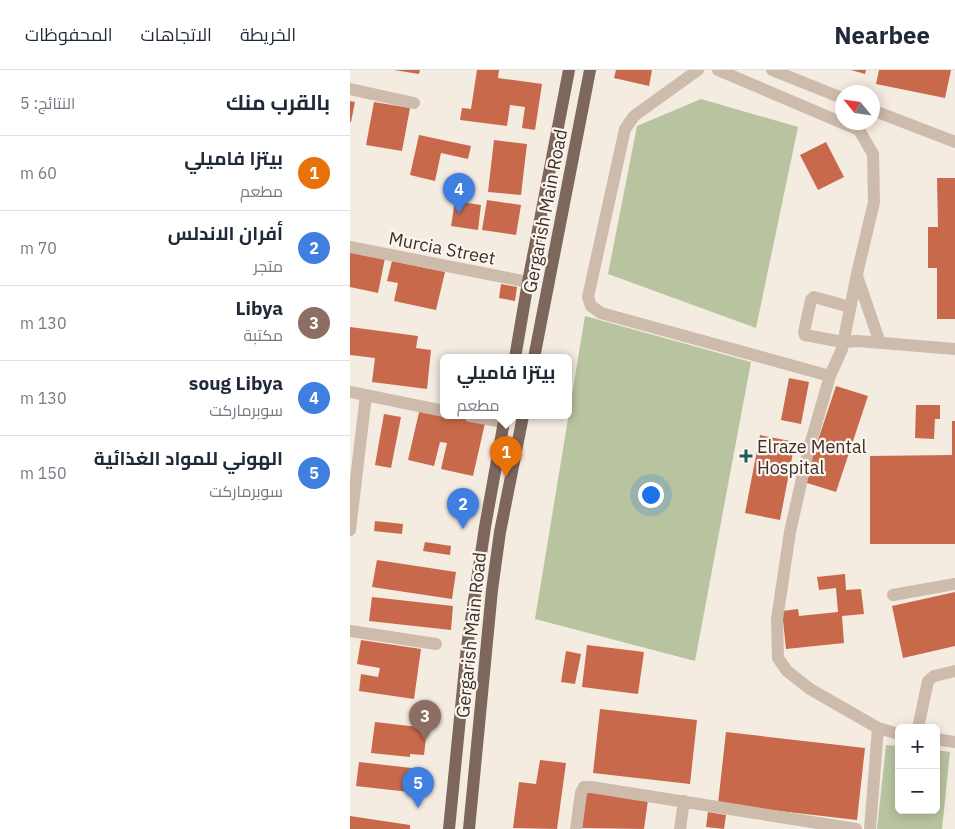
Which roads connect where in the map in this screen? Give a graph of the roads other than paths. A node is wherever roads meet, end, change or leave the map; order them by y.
1 (569, 70) edge
2 (590, 70) edge
3 (698, 70) edge
4 (718, 70) edge
5 (772, 70) edge
6 (786, 73) edge
7 (350, 89) edge
8 (835, 95) edge
9 (414, 103) dead end
10 (880, 113) edge
11 (955, 142) edge
12 (350, 247) edge
13 (856, 274) junction
14 (528, 282) junction
15 (850, 307) junction
16 (844, 342) junction
17 (880, 343) junction
18 (955, 348) edge
19 (516, 354) edge
20 (535, 354) edge
21 (830, 376) junction
22 (350, 392) edge
23 (366, 395) junction
24 (440, 410) edge
25 (504, 419) edge
26 (521, 419) edge
27 (350, 530) edge
28 (955, 584) edge
29 (893, 595) dead end
30 (350, 631) edge
31 (436, 644) dead end
32 (955, 671) edge
33 (919, 724) edge
34 (878, 728) junction
35 (895, 733) edge
36 (940, 740) edge
37 (955, 742) edge
38 (684, 801) junction
39 (449, 829) edge
40 (469, 829) edge
41 (576, 829) edge
42 (680, 829) edge
43 (856, 829) edge
44 (870, 829) edge

1 - 14 main road, Gergarish Main Road
2 - 20 main road, Gergarish Main Road
3 - 21 street
4 - 13 street
5 - 6 street
6 - 8 street
7 - 9 street
10 - 11 street
12 - 14 street, Murcia Street
13 - 15 street
13 - 17 street
14 - 19 main road, Gergarish Main Road
15 - 16 street
15 - 16 street
16 - 17 street
16 - 21 street
17 - 18 street
21 - 34 street
22 - 23 street
23 - 24 street
23 - 27 street
25 - 39 main road, Gergarish Main Road
26 - 40 main road, Gergarish Main Road
28 - 29 street
30 - 31 street
32 - 33 street
34 - 35 street
34 - 44 street
36 - 37 street
38 - 41 street
38 - 42 street
38 - 43 street

